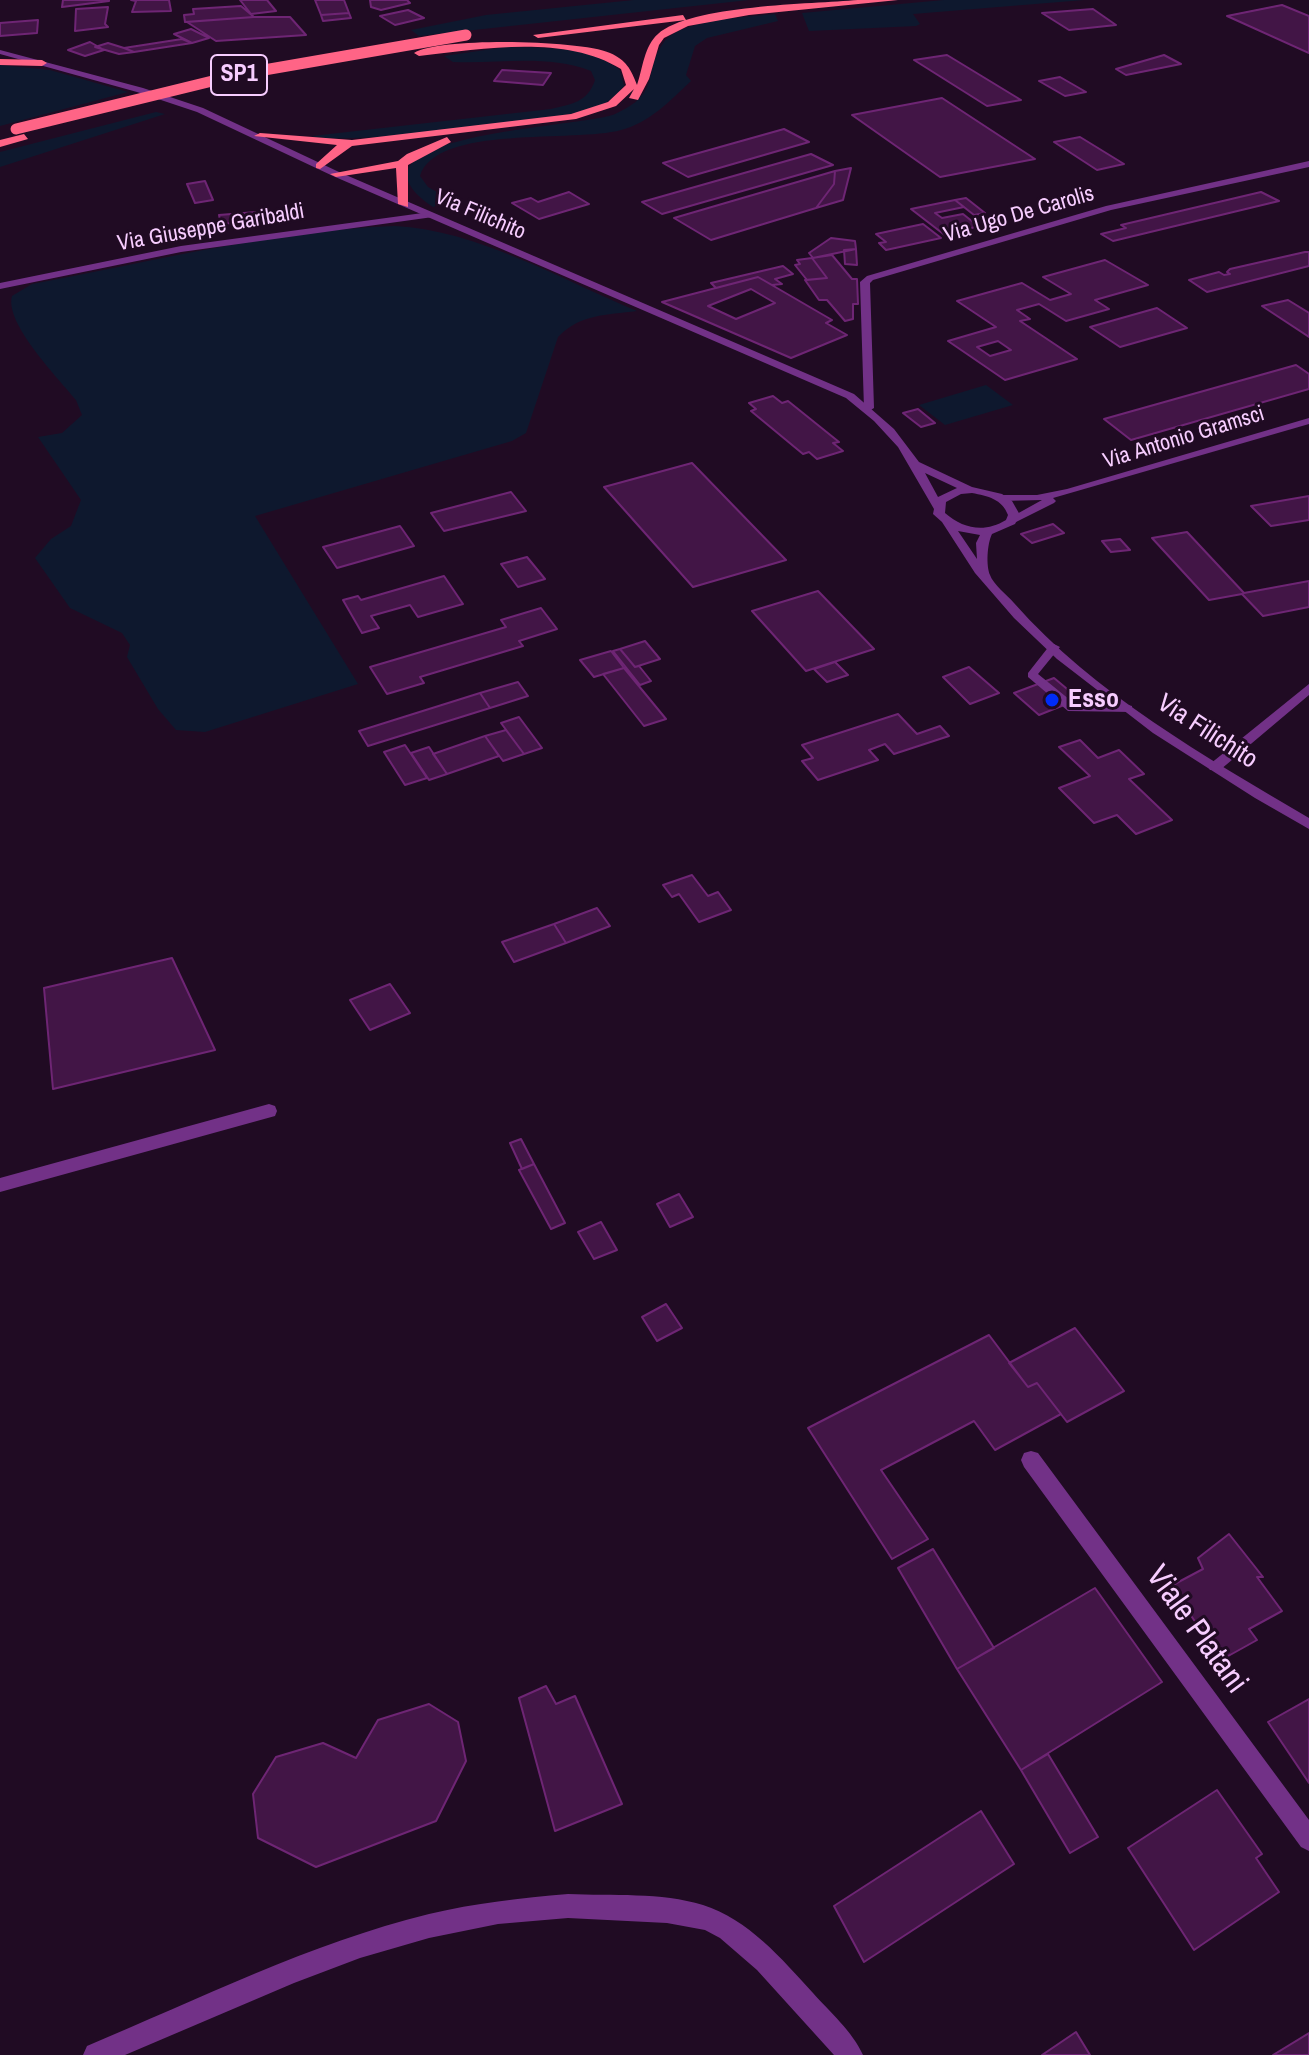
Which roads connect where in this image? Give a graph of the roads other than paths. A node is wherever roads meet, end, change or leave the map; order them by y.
1 (801, 0) edge
2 (893, 0) edge
3 (758, 10) junction
4 (529, 28) dead end
5 (481, 33) dead end
6 (467, 42) junction
7 (0, 52) edge
8 (0, 62) edge
9 (42, 63) junction
10 (0, 133) edge
11 (20, 133) junction
12 (260, 136) junction
13 (352, 143) junction
14 (0, 144) edge
15 (402, 164) junction
16 (1309, 164) edge
17 (320, 166) junction
18 (336, 174) junction
19 (404, 204) junction
20 (430, 215) junction
21 (0, 286) edge
22 (869, 408) junction
23 (1309, 421) edge
24 (916, 464) junction
25 (972, 490) junction
26 (1069, 492) junction
27 (1001, 498) junction
28 (937, 506) junction
29 (1012, 520) junction
30 (947, 523) junction
31 (988, 531) junction
32 (984, 572) junction
33 (1054, 647) junction
34 (1309, 688) edge
35 (1128, 709) junction
36 (1215, 767) junction
37 (1309, 824) edge
38 (269, 1111) dead end
39 (0, 1185) edge
40 (1031, 1460) dead end
41 (1309, 1839) edge
42 (96, 2055) edge
43 (850, 2055) edge

1 - 4 highway
2 - 3 highway, SP1
3 - 6 highway, SP1
3 - 15 highway
5 - 6 highway, SP1
6 - 11 highway, SP1
6 - 11 highway, SP1, bridge
6 - 13 highway
7 - 9 street, Via Filichito
8 - 9 highway
9 - 12 street, Via Filichito
10 - 11 highway, SP1
11 - 14 highway, SP1
12 - 13 highway
12 - 17 street, Via Filichito
13 - 17 highway
15 - 18 highway
15 - 19 highway
16 - 22 street, Via Ugo De Carolis
17 - 18 street, Via Filichito
18 - 19 street, Via Filichito
19 - 20 street, Via Filichito
20 - 21 street, Via Giuseppe Garibaldi
20 - 22 street, Via Filichito
22 - 24 street, Via Filichito
23 - 26 street, Via Antonio Gramsci
24 - 25 street, Via Filichito
24 - 28 street, Via Filichito
25 - 27 street, Via Filichito
25 - 28 street
26 - 27 street, Via Antonio Gramsci
26 - 29 street, Via Antonio Gramsci
27 - 29 street
28 - 30 street, Via Filichito
29 - 31 street, Via Antonio Gramsci
30 - 31 street
30 - 32 street, Via Filichito
31 - 32 street
32 - 33 street, Via Filichito
33 - 35 street, Via Filichito
33 - 35 lane
34 - 36 street
35 - 36 street, Via Filichito
36 - 37 street, Via Filichito
38 - 39 street
40 - 41 street, Viale Platani
42 - 43 street

